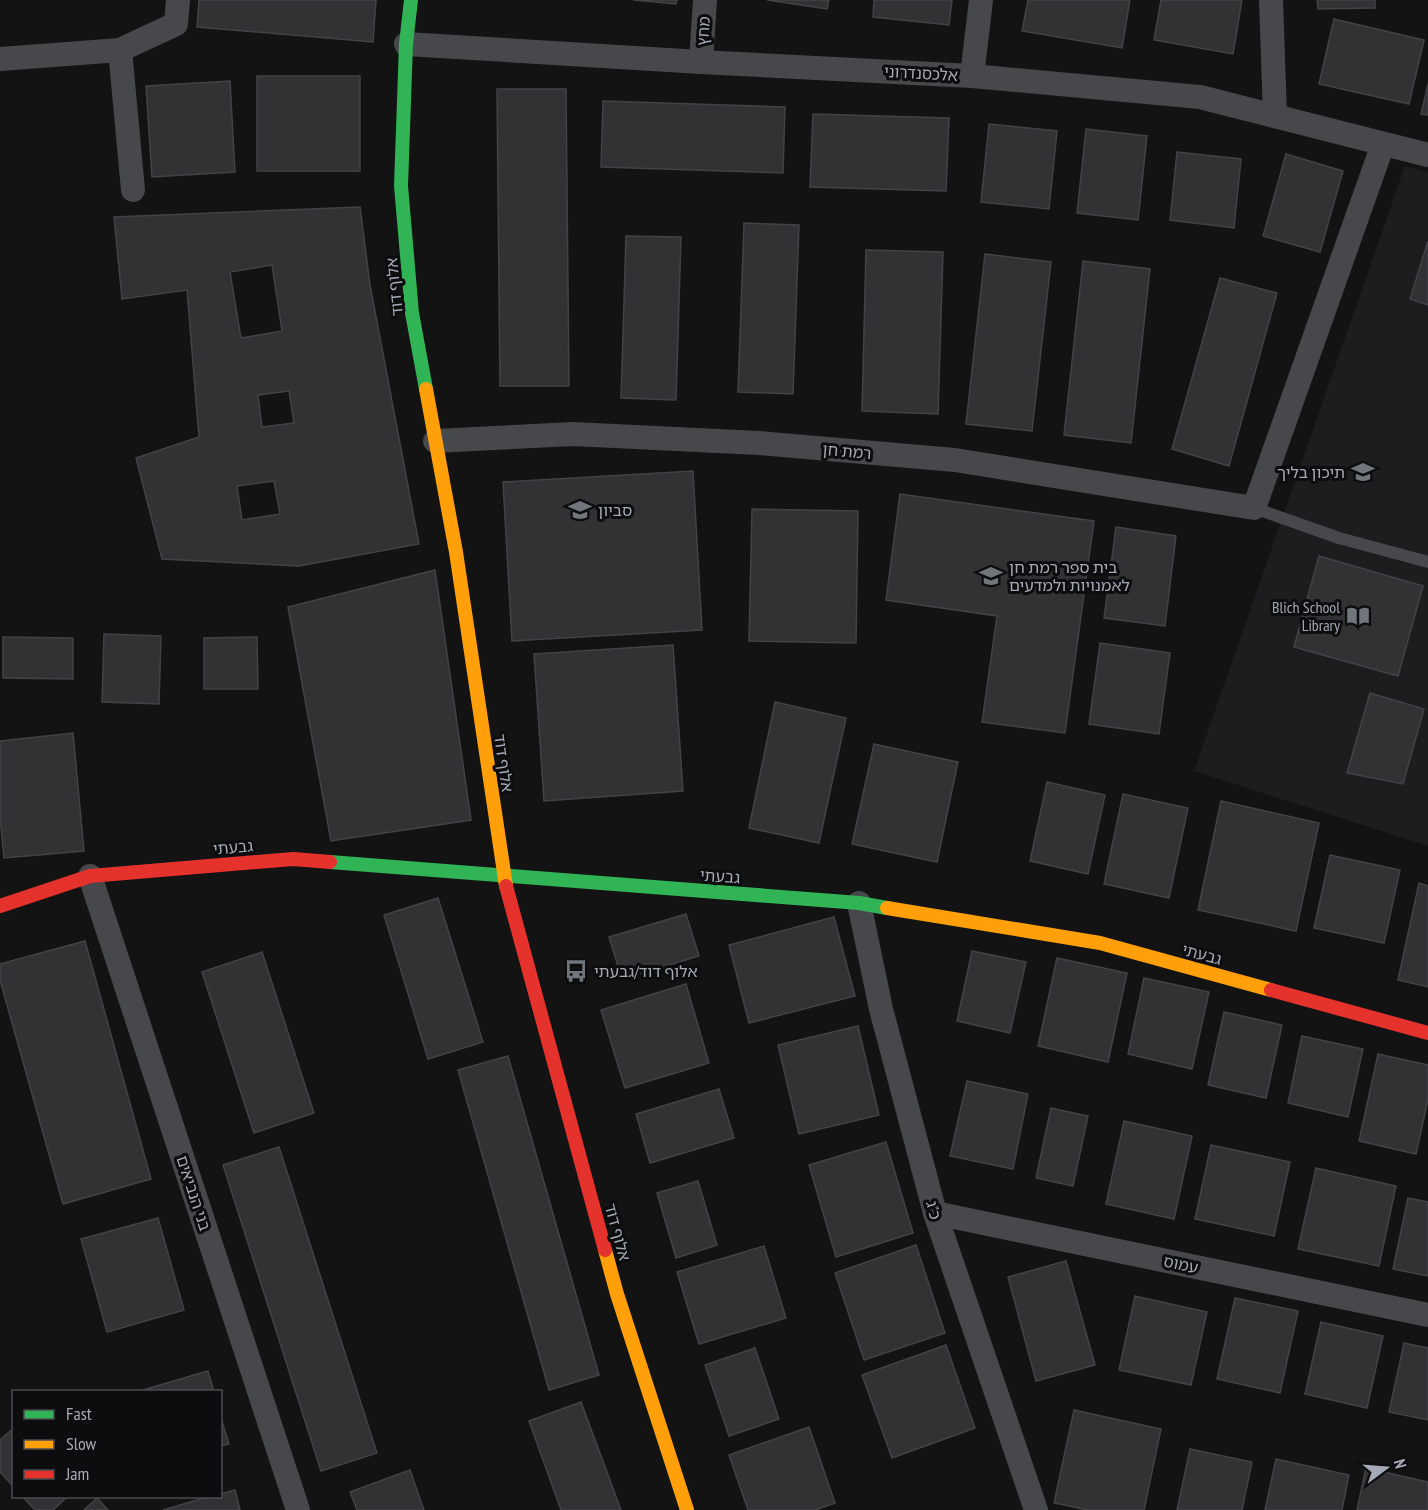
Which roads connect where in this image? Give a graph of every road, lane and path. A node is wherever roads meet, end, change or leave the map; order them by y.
1 (178, 0) edge
2 (411, 0) edge
3 (705, 0) edge
4 (981, 0) edge
5 (1271, 0) edge
6 (406, 44) junction
7 (120, 50) junction
8 (0, 59) edge
9 (701, 63) junction
10 (972, 76) junction
11 (1275, 116) junction
12 (1383, 144) junction
13 (1428, 155) edge
14 (133, 190) dead end
15 (435, 441) junction
16 (1254, 508) junction
17 (1428, 561) edge
18 (90, 876) junction
19 (503, 877) junction
20 (859, 903) junction
21 (0, 906) edge
22 (1428, 1034) edge
23 (935, 1213) junction
24 (1428, 1315) edge
25 (298, 1510) edge
26 (687, 1510) edge
27 (1036, 1510) edge

1 - 7 street
2 - 6 street, אלוף דוד
3 - 9 street, מחץ
4 - 10 street
5 - 11 street
6 - 9 street, אלכסנדרוני
6 - 15 street, אלוף דוד
7 - 8 street
7 - 14 street
9 - 10 street, אלכסנדרוני
10 - 11 street, אלכסנדרוני
11 - 12 street, אלכסנדרוני
12 - 13 street, אלכסנדרוני
12 - 16 street
15 - 16 street, רמת חן
15 - 19 street, אלוף דוד
16 - 17 lane
18 - 19 street, גבעתי
18 - 21 street, גבעתי
18 - 25 street, בני הנביאים
19 - 20 street, גבעתי
19 - 26 street, אלוף דוד
20 - 22 street, גבעתי
20 - 23 street, כ"ג
23 - 24 street, עמוס
23 - 27 street, כ"ג

